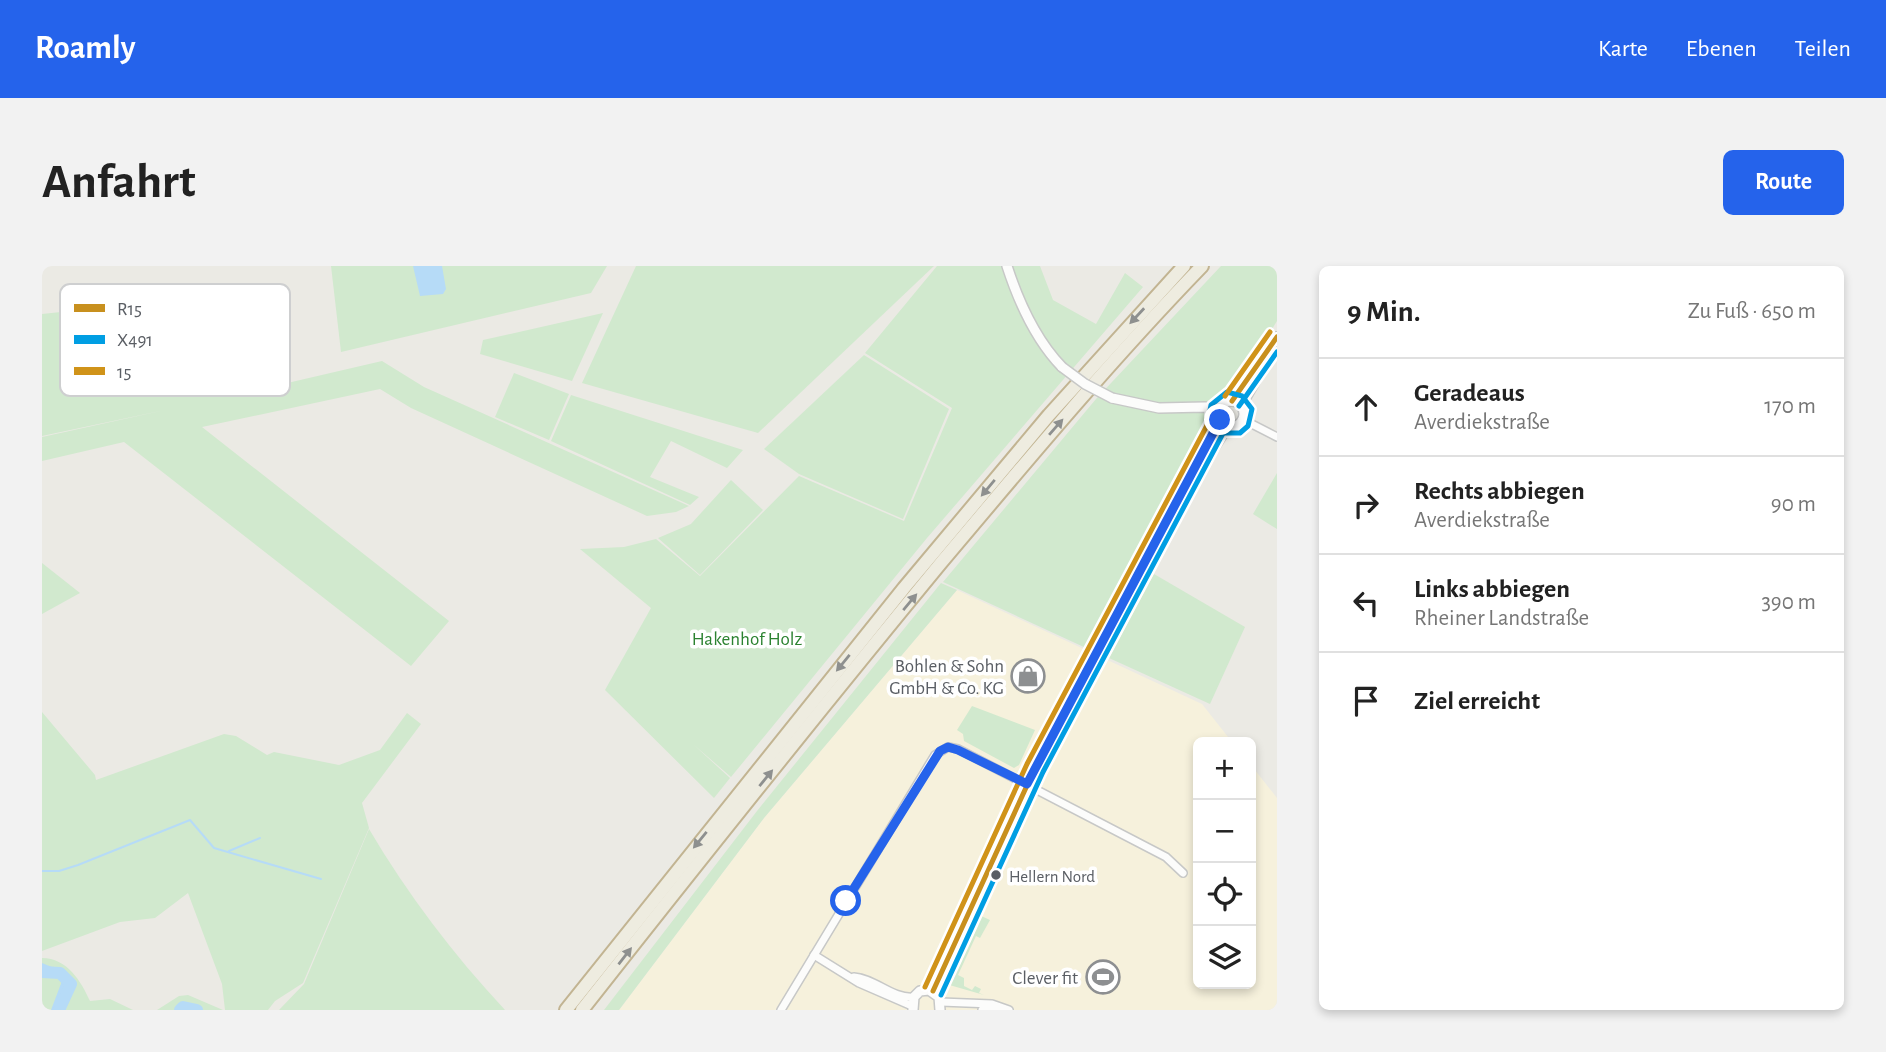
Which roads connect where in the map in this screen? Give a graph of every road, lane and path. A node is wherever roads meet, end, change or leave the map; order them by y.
1 (1007, 266) edge
2 (1184, 266) edge
3 (1202, 266) edge
4 (1277, 338) edge
5 (1236, 403) junction
6 (1219, 410) junction
7 (1242, 419) junction
8 (1224, 423) junction
9 (1277, 437) edge
10 (1027, 784) junction
11 (1183, 873) dead end
12 (814, 955) junction
13 (933, 991) junction
14 (913, 1004) edge
15 (940, 1006) edge
16 (566, 1010) edge
17 (582, 1010) edge
18 (780, 1010) edge
19 (982, 1010) edge
20 (1007, 1010) edge

1 - 6 street, bridge
2 -> 16 highway
17 -> 3 highway
4 - 5 street
5 - 6 street
5 - 7 street
6 - 8 street
7 - 8 street
7 - 9 street
8 - 10 street
10 - 11 street
10 - 12 street
10 - 13 street
12 - 14 street
12 - 18 street
13 - 14 street
13 - 15 street
15 - 20 street
19 - 20 street

